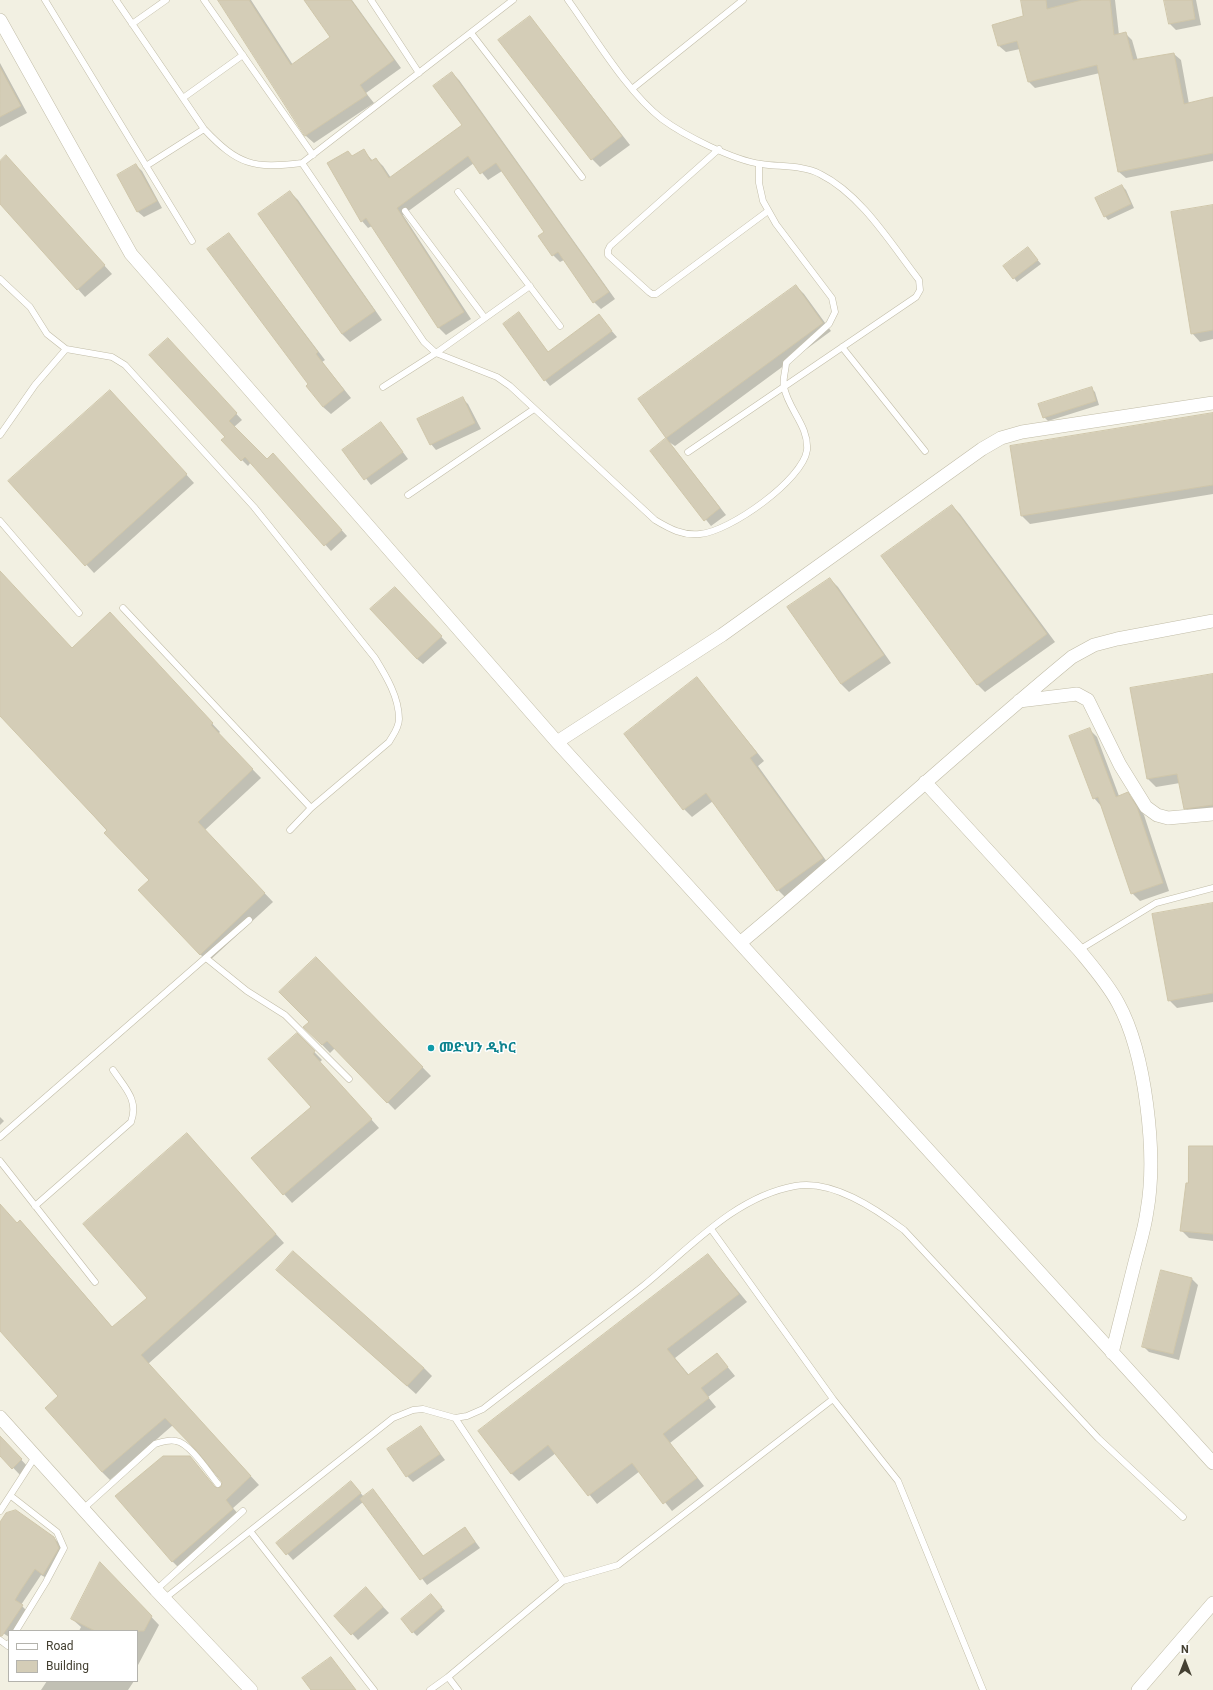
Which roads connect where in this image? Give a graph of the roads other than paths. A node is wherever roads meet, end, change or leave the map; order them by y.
1 (45, 0) edge
2 (116, 0) edge
3 (166, 0) edge
4 (204, 0) edge
5 (371, 0) edge
6 (500, 0) edge
7 (513, 0) edge
8 (568, 0) edge
9 (743, 0) edge
10 (506, 5) junction
11 (0, 20) edge
12 (132, 24) junction
13 (471, 33) junction
14 (243, 55) junction
15 (419, 73) junction
16 (632, 89) junction
17 (183, 98) junction
18 (204, 129) junction
19 (719, 149) junction
20 (313, 155) junction
21 (302, 163) junction
22 (759, 164) junction
23 (146, 166) junction
24 (582, 178) dead end
25 (458, 192) dead end
26 (405, 211) dead end
27 (768, 211) junction
28 (192, 241) dead end
29 (0, 279) edge
30 (530, 286) junction
31 (485, 318) junction
32 (560, 326) dead end
33 (842, 347) junction
34 (66, 349) junction
35 (436, 353) junction
36 (383, 387) dead end
37 (783, 387) junction
38 (1213, 403) edge
39 (534, 409) junction
40 (0, 435) edge
41 (688, 452) dead end
42 (925, 452) dead end
43 (408, 495) dead end
44 (0, 520) edge
45 (123, 608) dead end
46 (79, 613) dead end
47 (1213, 621) edge
48 (1019, 701) junction
49 (557, 742) junction
50 (925, 782) junction
51 (311, 808) junction
52 (1213, 814) edge
53 (290, 830) dead end
54 (1213, 888) edge
55 (249, 920) dead end
56 (740, 944) junction
57 (1078, 950) junction
58 (206, 958) junction
59 (113, 1070) dead end
60 (349, 1079) dead end
61 (0, 1137) edge
62 (0, 1161) edge
63 (35, 1206) junction
64 (711, 1229) junction
65 (95, 1282) dead end
66 (1112, 1353) junction
67 (833, 1399) junction
68 (0, 1417) edge
69 (456, 1418) junction
70 (35, 1457) junction
71 (1213, 1464) edge
72 (218, 1484) dead end
73 (11, 1496) junction
74 (83, 1509) junction
75 (243, 1511) dead end
76 (0, 1512) edge
77 (1183, 1517) dead end
78 (250, 1531) junction
79 (563, 1581) junction
80 (160, 1594) junction
81 (1213, 1603) edge
82 (17, 1630) edge
83 (448, 1677) junction
84 (251, 1690) edge
85 (374, 1690) edge
86 (430, 1690) edge
87 (458, 1690) edge
88 (983, 1690) edge
89 (1138, 1690) edge

1 - 23 lane
2 - 12 lane
3 - 12 lane
4 - 14 lane
5 - 15 lane
6 - 10 lane
7 - 10 lane
8 - 16 lane
9 - 16 lane
10 - 13 lane
11 - 49 street
12 - 17 lane
13 - 15 lane
13 - 24 lane
14 - 17 lane
14 - 20 lane
15 - 20 lane
16 - 19 lane
17 - 18 lane
18 - 21 lane
18 - 23 lane
19 - 22 lane
19 - 27 lane
20 - 21 lane
21 - 35 lane
22 - 27 lane
22 - 33 lane
23 - 28 lane
25 - 30 lane
26 - 31 lane
27 - 37 lane
29 - 34 lane
30 - 31 lane
30 - 32 lane
31 - 35 lane
33 - 37 lane
33 - 42 lane
34 - 40 lane
34 - 51 lane
35 - 36 lane
35 - 39 lane
37 - 39 lane
37 - 41 lane
38 - 49 street
39 - 43 lane
44 - 46 lane
45 - 51 lane
47 - 48 street
48 - 50 street
48 - 52 street
49 - 56 street
50 - 56 street
50 - 57 street
51 - 53 lane
54 - 57 lane
55 - 58 lane
56 - 66 street
57 - 66 street
58 - 60 lane
58 - 61 lane
59 - 63 lane
62 - 63 lane
63 - 65 lane
64 - 67 lane
64 - 69 lane
64 - 77 lane
66 - 71 street
67 - 79 lane
67 - 88 lane
68 - 70 street
69 - 78 lane
69 - 79 lane
70 - 73 lane
70 - 74 street
72 - 74 lane
73 - 76 lane
73 - 82 lane
74 - 80 street
75 - 80 lane
78 - 80 lane
78 - 85 lane
79 - 83 lane
80 - 84 street
81 - 89 street
83 - 86 lane
83 - 87 lane

